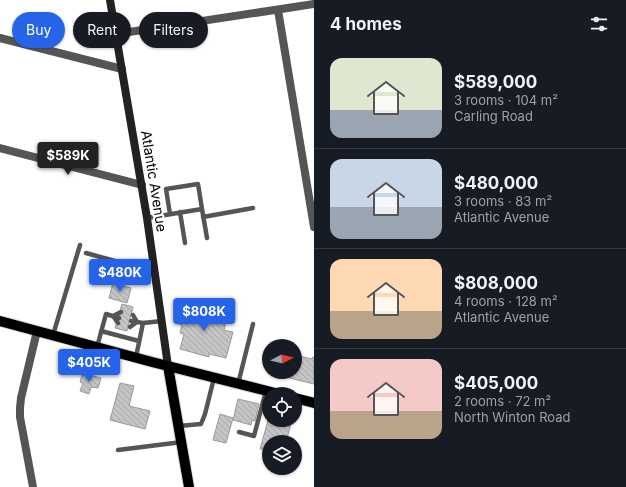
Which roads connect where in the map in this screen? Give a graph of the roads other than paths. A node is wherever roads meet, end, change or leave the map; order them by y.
1 (110, 0) edge
2 (314, 4) edge
3 (278, 10) junction
4 (112, 12) edge
5 (131, 32) edge
6 (0, 38) edge
7 (118, 48) edge
8 (122, 69) junction
9 (0, 148) edge
10 (142, 185) junction
11 (253, 208) dead end
12 (202, 209) junction
13 (180, 212) junction
14 (170, 214) junction
15 (203, 217) junction
16 (147, 218) junction
17 (314, 227) edge
18 (207, 238) dead end
19 (185, 243) dead end
20 (80, 245) dead end
21 (86, 254) dead end
22 (155, 272) junction
23 (121, 312) dead end
24 (133, 315) dead end
25 (113, 316) junction
26 (119, 318) dead end
27 (0, 321) edge
28 (131, 321) dead end
29 (162, 321) junction
30 (137, 322) junction
31 (143, 323) junction
32 (118, 324) dead end
33 (253, 324) dead end
34 (130, 327) dead end
35 (37, 331) junction
36 (101, 331) junction
37 (53, 335) junction
38 (139, 341) junction
39 (97, 348) junction
40 (136, 358) junction
41 (168, 366) junction
42 (214, 378) junction
43 (238, 384) junction
44 (262, 390) edge
45 (302, 400) edge
46 (314, 403) edge
47 (262, 406) edge
48 (179, 426) junction
49 (239, 432) dead end
50 (182, 442) junction
51 (118, 450) dead end
52 (33, 487) edge
53 (189, 487) edge

1 - 4 main road, Atlantic Avenue
2 - 3 street
3 - 5 street
3 - 17 street
6 - 8 street
7 - 8 main road, Atlantic Avenue
8 - 10 main road, Atlantic Avenue
9 - 10 street
10 - 16 main road, Atlantic Avenue
11 - 15 lane
12 - 13 lane
12 - 14 lane
12 - 15 lane
13 - 14 lane
13 - 19 lane
14 - 16 lane
15 - 18 lane
16 - 22 main road, Atlantic Avenue
20 - 37 lane
21 - 22 lane
22 - 29 main road, Atlantic Avenue
23 - 25 lane
24 - 30 lane
25 - 26 lane
25 - 32 lane
25 - 36 lane
27 - 35 main road
28 - 30 lane
29 - 31 lane
29 - 41 main road, Atlantic Avenue
30 - 31 lane
30 - 34 lane
31 - 38 lane
33 - 43 lane
35 - 37 main road
35 - 52 street
36 - 38 lane
36 - 39 lane
37 - 39 main road
38 - 40 lane
39 - 40 main road
40 - 41 main road
41 - 42 main road
41 - 48 main road
42 - 43 main road
42 - 48 lane
43 - 44 main road
45 - 46 main road
47 - 49 lane
48 - 50 main road
50 - 51 lane
50 - 53 main road

